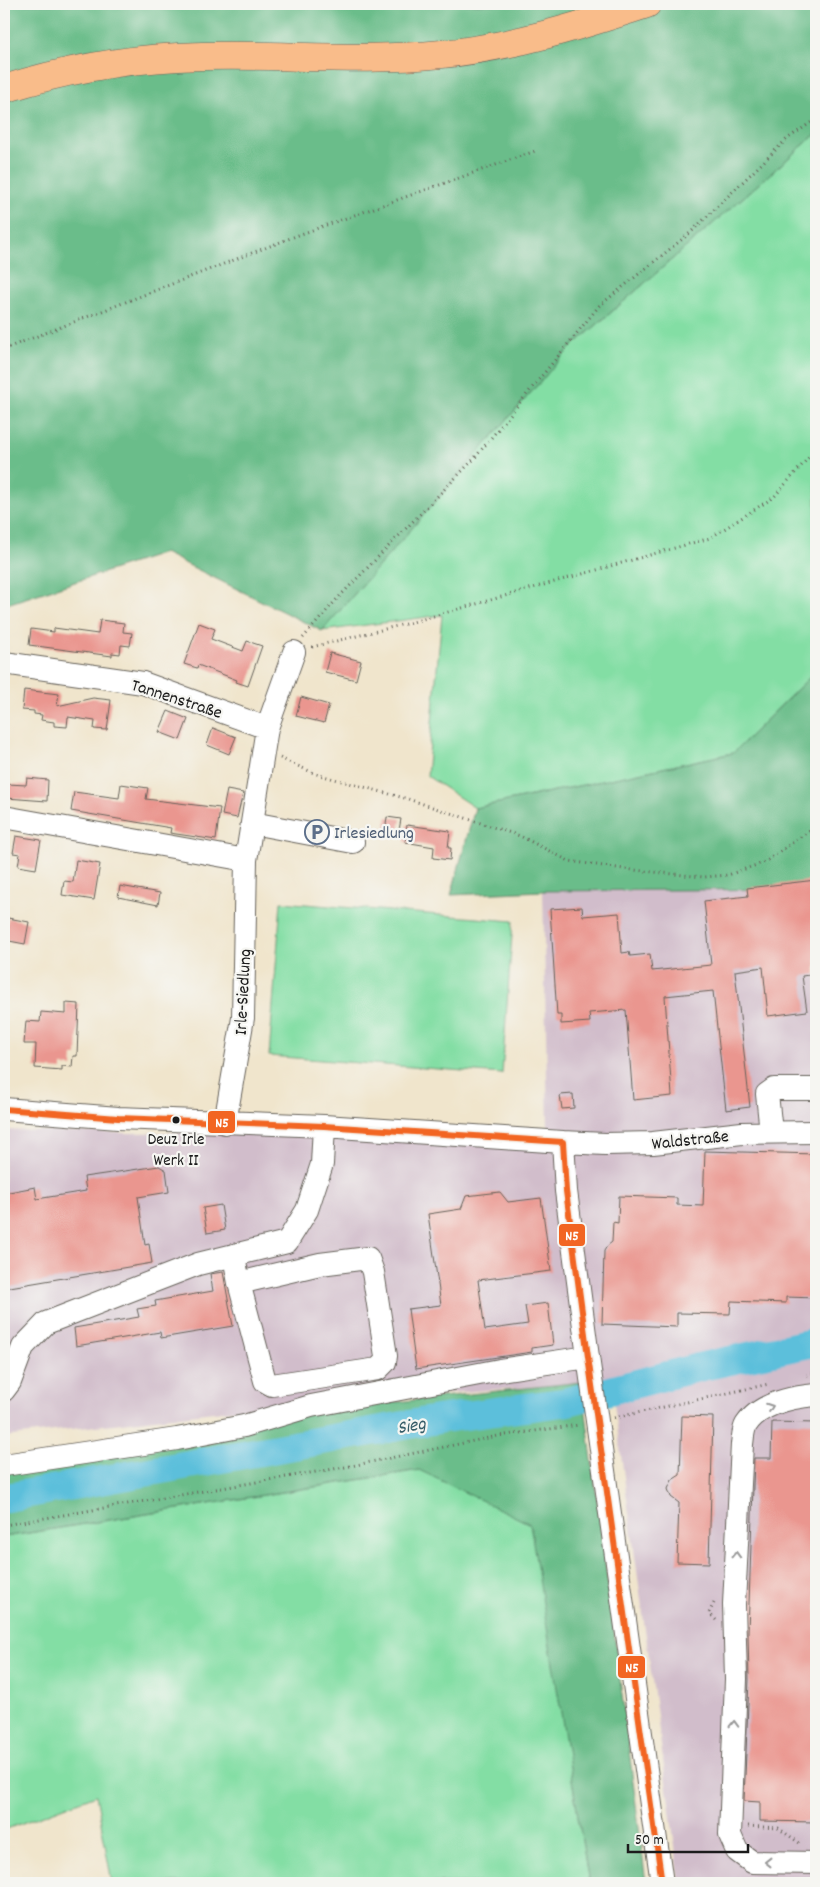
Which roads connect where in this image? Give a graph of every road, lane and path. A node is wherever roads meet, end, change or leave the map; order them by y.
1 (647, 4) edge
2 (4, 89) edge
3 (816, 119) edge
4 (538, 150) dead end
5 (4, 348) edge
6 (816, 449) edge
7 (294, 652) junction
8 (4, 664) edge
9 (267, 728) junction
10 (263, 750) junction
11 (4, 817) edge
12 (252, 823) junction
13 (816, 826) edge
14 (353, 842) dead end
15 (246, 860) junction
16 (816, 1089) edge
17 (4, 1109) edge
18 (225, 1123) junction
19 (324, 1126) junction
20 (771, 1132) junction
21 (816, 1132) edge
22 (563, 1142) junction
23 (234, 1256) junction
24 (239, 1283) junction
25 (588, 1356) junction
26 (816, 1373) edge
27 (778, 1382) dead end
28 (811, 1385) edge
29 (4, 1390) edge
30 (596, 1417) junction
31 (4, 1465) edge
32 (4, 1525) edge
33 (816, 1862) edge
34 (662, 1883) edge

1 - 2 main road
3 - 7 path
4 - 5 path
6 - 7 path
7 - 9 street
8 - 9 street, Tannenstraße
9 - 10 street, Irle-Siedlung
10 - 12 street, Irle-Siedlung
10 - 13 path
11 - 15 street
12 - 14 street
12 - 15 street, Irle-Siedlung
15 - 18 street, Irle-Siedlung
16 - 20 street
17 - 18 street, Waldstraße
18 - 19 street, Waldstraße
19 - 22 street, Waldstraße
19 - 23 street
20 - 21 street, Waldstraße
20 - 22 street, Waldstraße
22 - 25 street
23 - 24 street
23 - 29 street
24 - 24 street
25 - 30 street
25 - 31 street
26 - 28 path
27 - 30 path
33 -> 28 street
30 - 32 path
30 - 34 street

